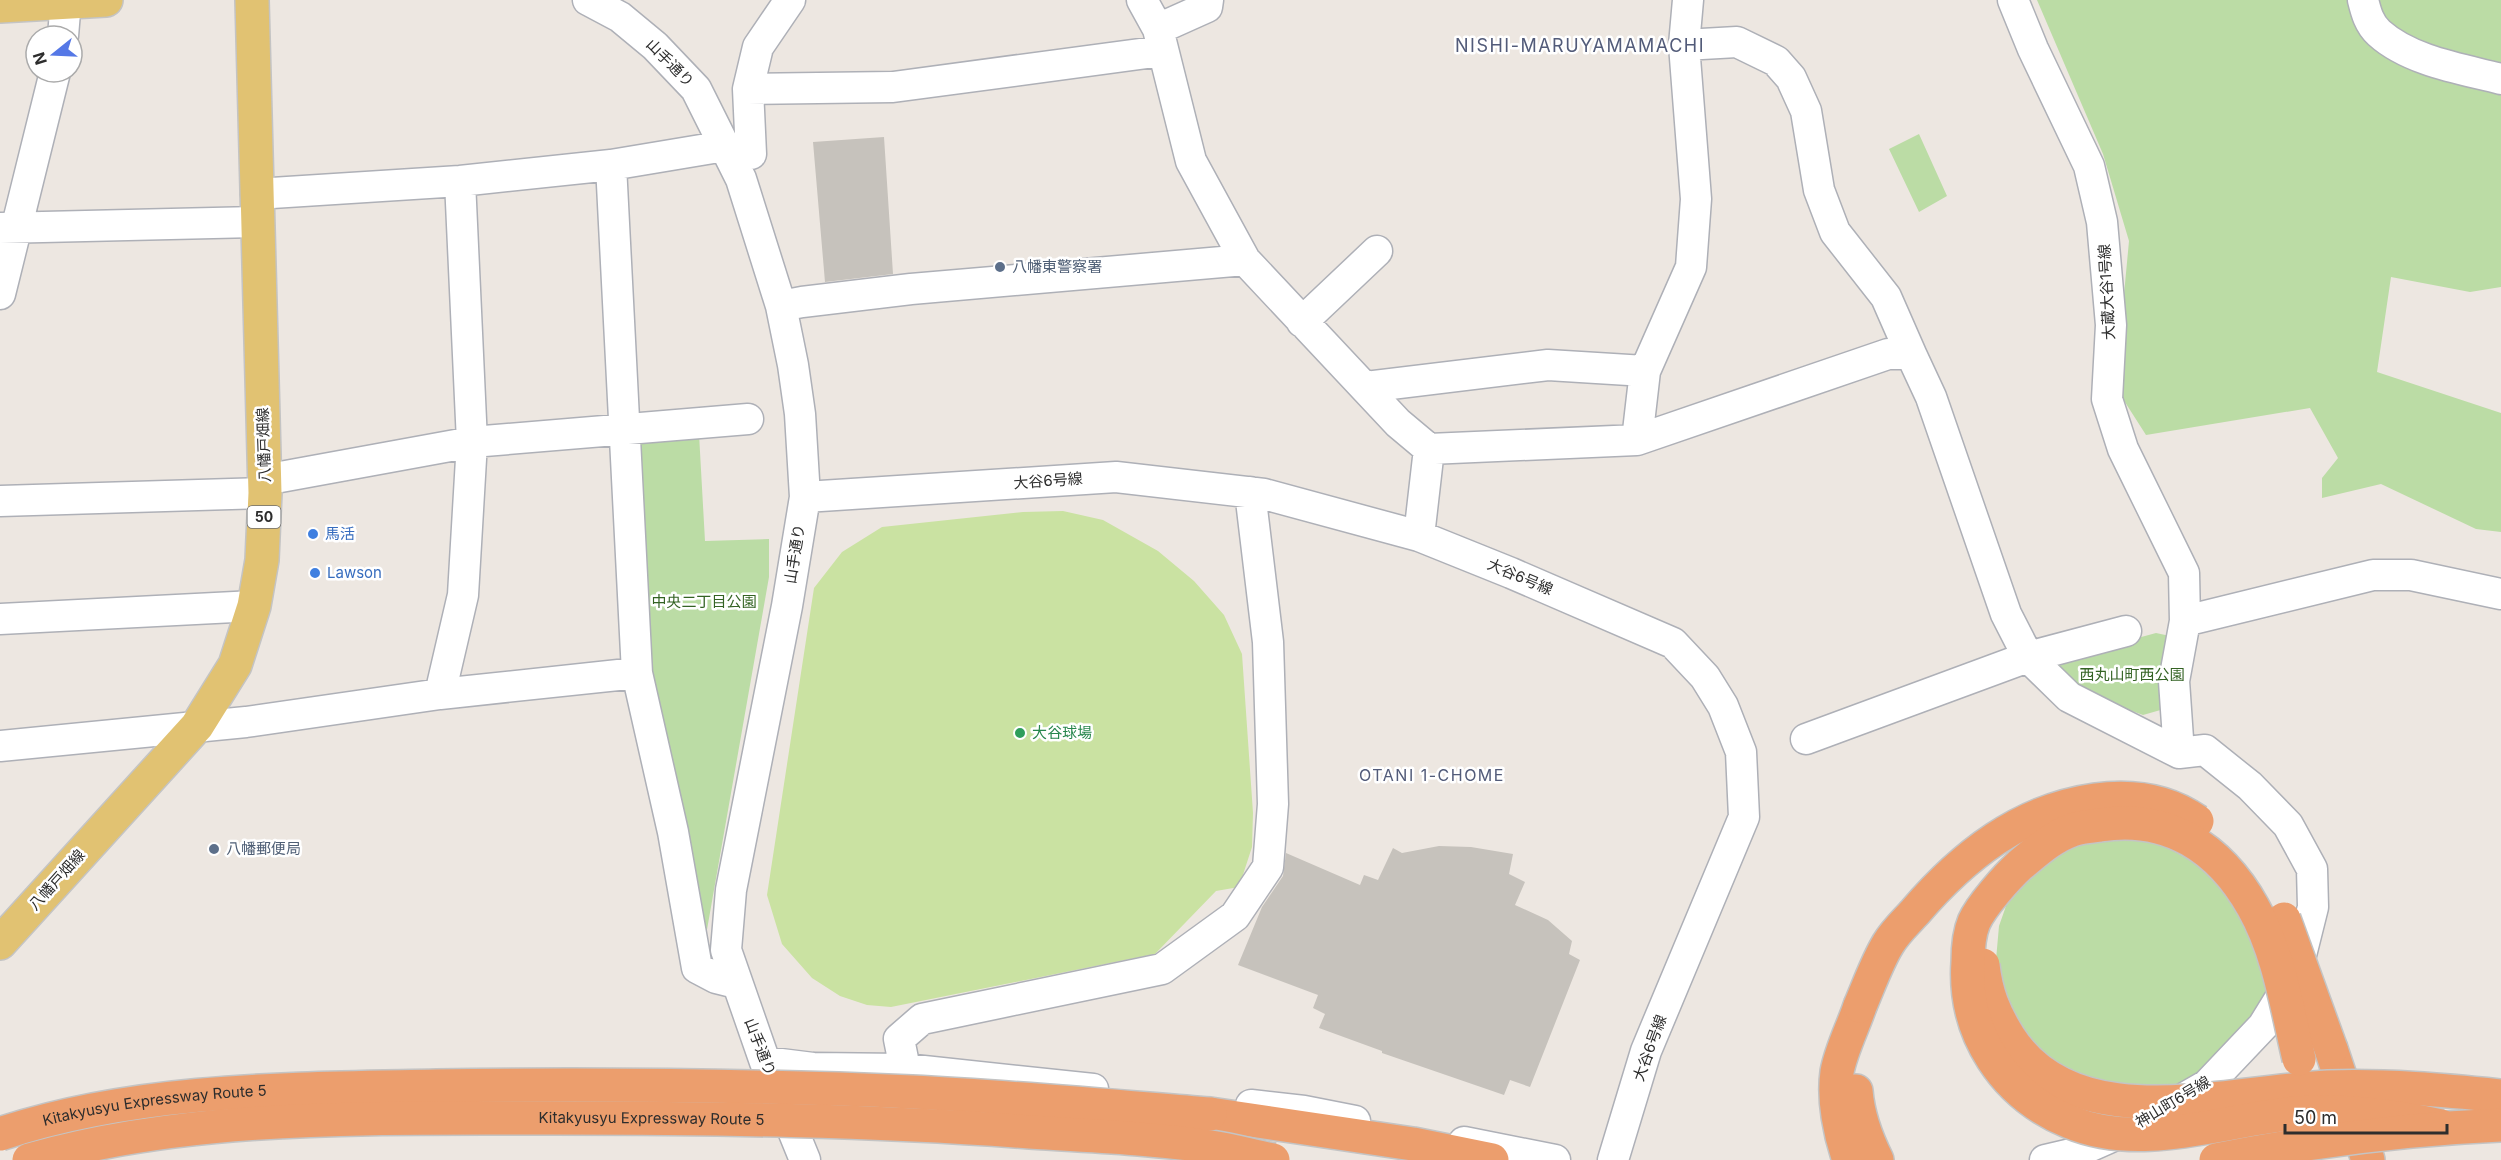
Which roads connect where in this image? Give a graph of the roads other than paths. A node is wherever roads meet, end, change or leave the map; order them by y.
1 (106, 0) edge
2 (252, 0) edge
3 (588, 0) edge
4 (790, 0) edge
5 (1143, 0) edge
6 (1208, 0) edge
7 (1689, 0) edge
8 (2013, 0) edge
9 (2362, 0) edge
10 (66, 2) edge
11 (0, 6) edge
12 (64, 24) edge
13 (1160, 40) junction
14 (1684, 45) junction
15 (2501, 79) edge
16 (51, 84) edge
17 (748, 89) junction
18 (725, 146) junction
19 (611, 165) junction
20 (460, 181) junction
21 (257, 208) junction
22 (8, 227) edge
23 (1377, 251) dead end
24 (1245, 260) junction
25 (0, 294) edge
26 (781, 306) junction
27 (1302, 322) junction
28 (1911, 354) junction
29 (1645, 371) junction
30 (1366, 387) junction
31 (748, 419) dead end
32 (623, 429) junction
33 (1637, 440) junction
34 (472, 442) junction
35 (1429, 449) junction
36 (265, 486) junction
37 (1250, 492) junction
38 (805, 497) junction
39 (0, 501) edge
40 (1419, 536) junction
41 (2501, 594) edge
42 (254, 606) junction
43 (0, 619) edge
44 (2185, 621) junction
45 (2126, 631) dead end
46 (2028, 657) junction
47 (637, 673) junction
48 (440, 694) junction
49 (197, 726) junction
50 (1806, 739) dead end
51 (0, 746) edge
52 (2179, 753) junction
53 (2006, 878) junction
54 (0, 943) edge
55 (736, 983) junction
56 (1860, 1006) junction
57 (765, 1062) junction
58 (905, 1069) junction
59 (2501, 1096) edge
60 (1210, 1114) junction
61 (2501, 1125) edge
62 (0, 1134) edge
63 (2501, 1139) edge
64 (29, 1160) edge
65 (805, 1160) edge
66 (1273, 1160) edge
67 (1390, 1160) edge
68 (1492, 1160) edge
69 (1555, 1160) edge
70 (1613, 1160) edge
71 (1849, 1160) edge
72 (1877, 1160) edge
73 (2046, 1160) edge
74 (2216, 1160) edge
75 (2336, 1160) edge
76 (2368, 1160) edge

1 - 10 main road
2 - 21 main road, 八幡戸畑線 / 50
3 - 18 street, 山手通り
4 - 17 street
5 - 13 street
6 - 13 street
7 - 14 street
8 - 44 street, 大蔵大谷1号線
9 - 15 street
10 - 11 main road
10 - 12 street
13 - 17 street
13 - 24 street
14 - 28 street
14 - 29 street
16 - 22 street
17 - 18 street
18 - 19 street
18 - 26 street, 山手通り
19 - 20 street
19 - 32 street
20 - 21 street
20 - 34 street
21 - 22 street
21 - 36 main road, 八幡戸畑線 / 50
22 - 25 street
23 - 27 street
24 - 26 street
24 - 27 street
26 - 38 street, 山手通り
27 - 30 street
28 - 33 street
28 - 46 street
29 - 30 street
29 - 33 street
30 - 35 street
31 - 32 street
32 - 34 street
32 - 47 street
33 - 35 street
34 - 36 street
34 - 48 street
35 - 40 street
36 - 39 street
36 - 42 main road, 八幡戸畑線 / 50
37 - 38 street, 大谷6号線
37 - 40 street, 大谷6号線
37 - 58 street
38 - 55 street, 山手通り
40 - 70 street, 大谷6号線
41 - 44 street
42 - 43 street
42 - 49 main road, 八幡戸畑線 / 50
44 - 52 street
45 - 46 street
46 - 50 street
46 - 52 street
47 - 48 street
47 - 55 street
48 - 49 street
49 - 51 street
49 - 54 main road, 八幡戸畑線 / 50
52 - 73 street, 神山町6号線
53 - 59 highway, bridge
53 - 63 highway, bridge
53 - 75 highway, bridge
55 - 57 street, 山手通り
56 - 71 highway
56 - 72 highway
56 - 76 highway, bridge
57 - 58 street
57 - 65 street, 山手通り
58 - 69 street
60 - 62 highway, Kitakyusyu Expressway Route 5, bridge
60 - 67 highway
60 - 68 highway
61 - 74 highway, bridge
64 - 66 highway, Kitakyusyu Expressway Route 5, bridge

